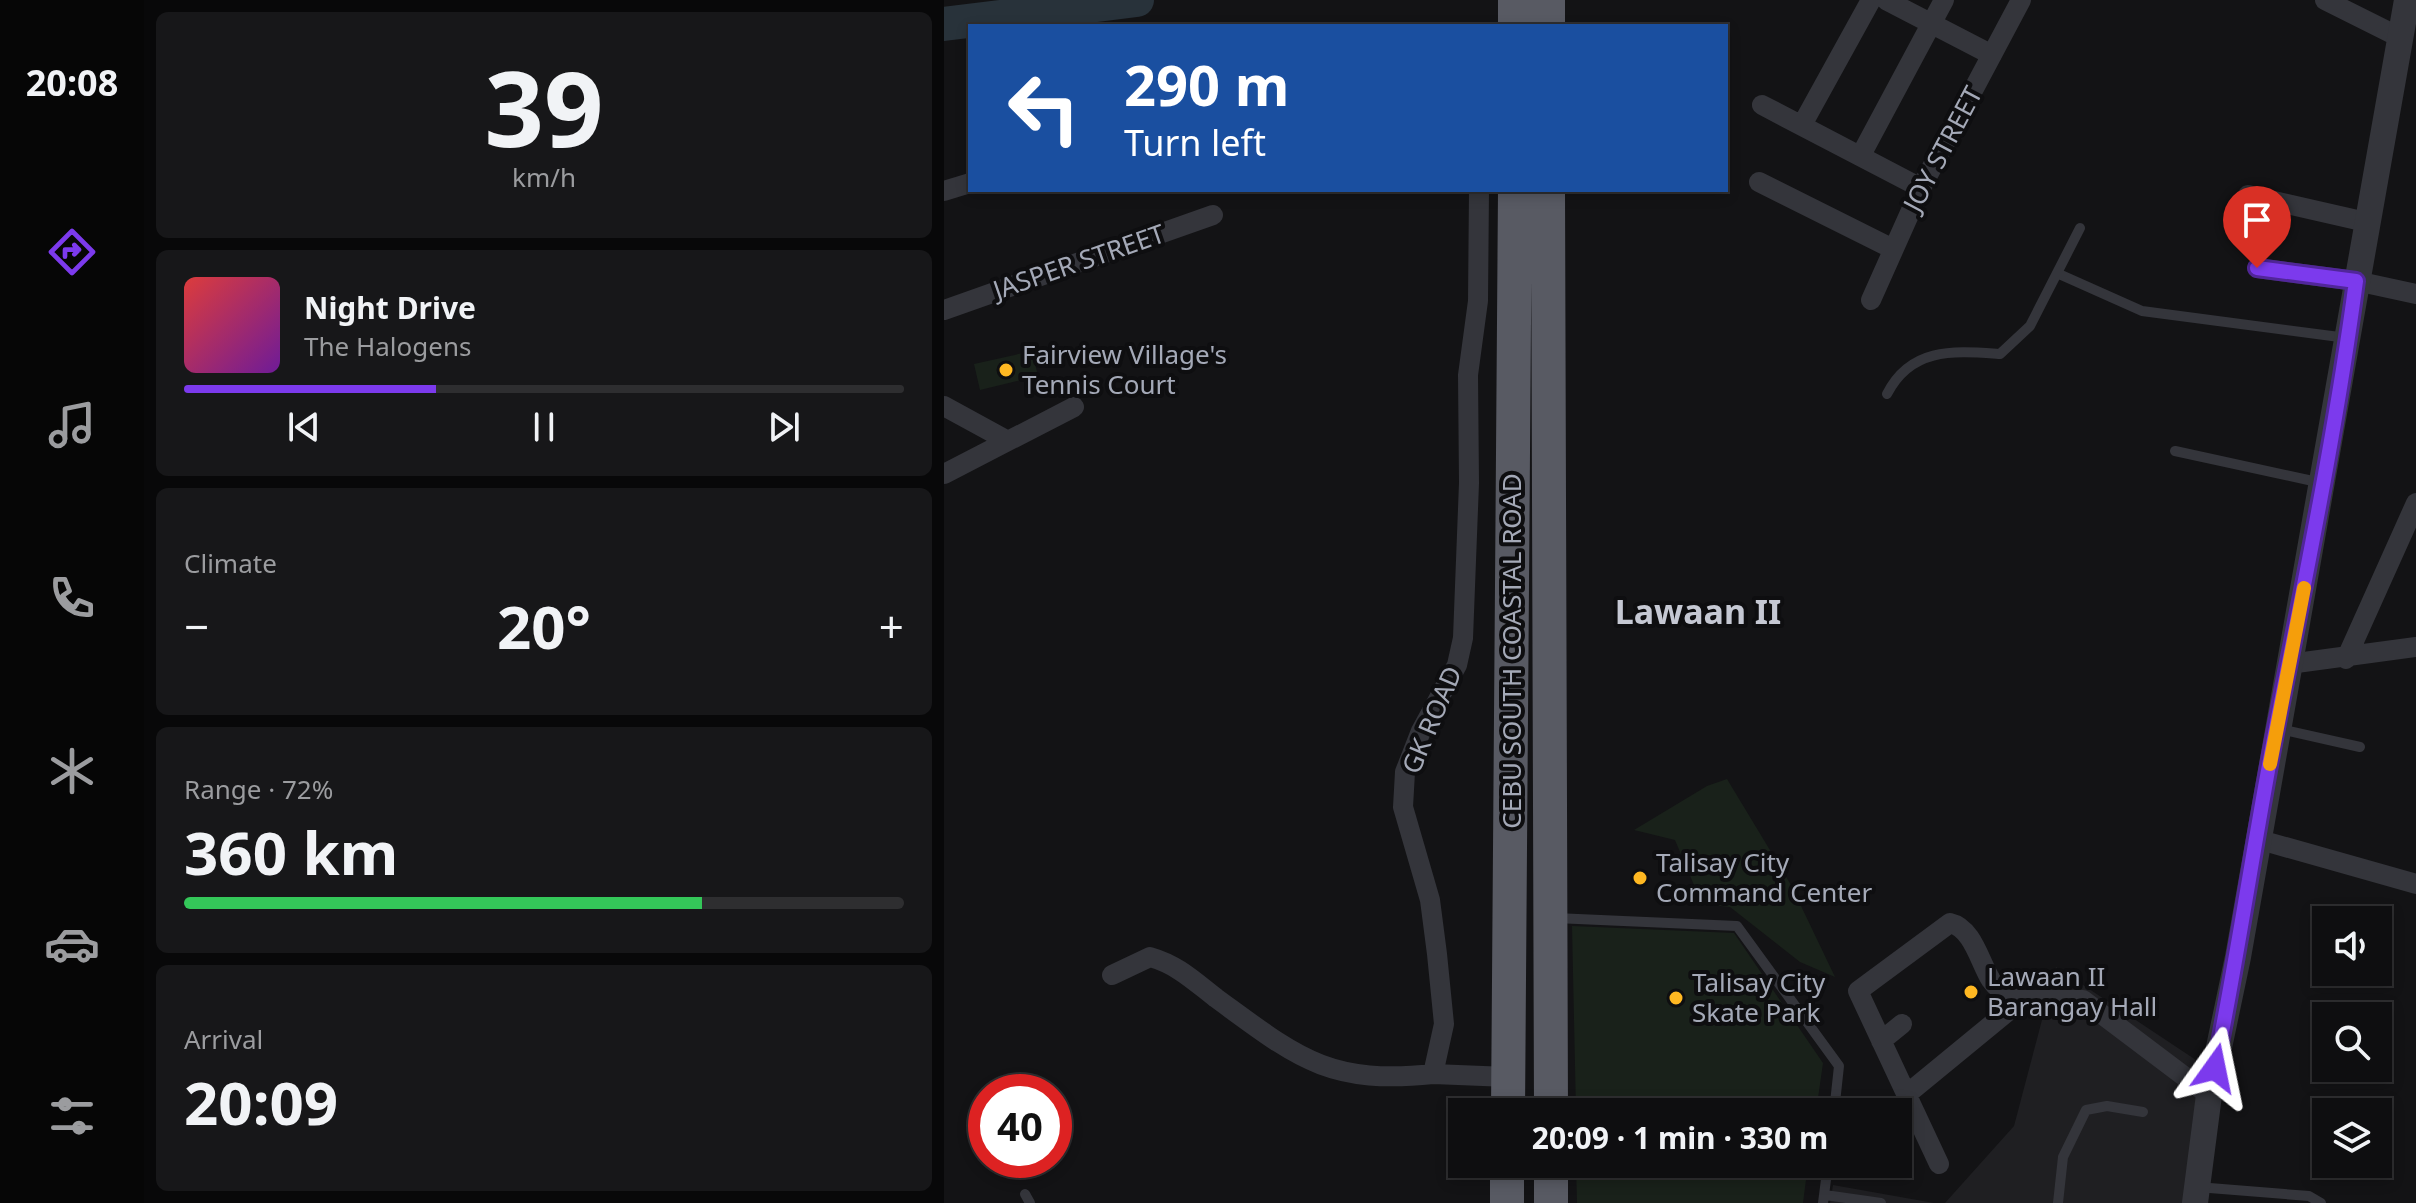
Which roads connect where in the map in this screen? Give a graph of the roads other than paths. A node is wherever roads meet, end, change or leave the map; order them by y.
1 (1515, 0) edge
2 (1548, 0) edge
3 (1871, 0) edge
4 (1886, 0) edge
5 (1944, 0) edge
6 (2021, 0) edge
7 (2325, 0) edge
8 (2407, 0) edge
9 (1932, 21) junction
10 (1515, 24) edge
11 (1548, 24) edge
12 (2399, 37) junction
13 (1992, 55) junction
14 (1762, 105) dead end
15 (1802, 125) junction
16 (1861, 155) junction
17 (1759, 182) dead end
18 (968, 184) edge
19 (1921, 188) junction
20 (944, 191) edge
21 (1479, 192) edge
22 (1515, 192) edge
23 (1548, 192) edge
24 (2248, 195) dead end
25 (1213, 215) dead end
26 (2366, 222) junction
27 (2080, 228) dead end
28 (1891, 248) junction
29 (2257, 268) dead end
30 (2059, 274) junction
31 (2356, 281) junction
32 (2416, 294) edge
33 (1871, 300) dead end
34 (1531, 307) junction
35 (944, 310) edge
36 (2348, 338) junction
37 (1887, 394) dead end
38 (944, 406) edge
39 (1074, 407) dead end
40 (1008, 441) junction
41 (2175, 451) dead end
42 (944, 474) edge
43 (2323, 484) junction
44 (2416, 503) edge
45 (2416, 647) edge
46 (2346, 659) junction
47 (2289, 664) junction
48 (2276, 728) junction
49 (2360, 747) dead end
50 (2257, 839) junction
51 (2416, 884) edge
52 (1552, 918) junction
53 (1112, 975) dead end
54 (2017, 1000) junction
55 (1902, 1024) dead end
56 (1881, 1041) junction
57 (1433, 1074) junction
58 (1508, 1077) junction
59 (1906, 1095) junction
60 (2209, 1095) junction
61 (1508, 1098) edge
62 (1551, 1098) edge
63 (1836, 1098) edge
64 (2143, 1112) dead end
65 (1939, 1164) dead end
66 (1507, 1178) edge
67 (1551, 1178) edge
68 (1826, 1178) edge
69 (2196, 1195) edge
70 (1824, 1199) edge
71 (1507, 1203) edge
72 (1551, 1203) edge
73 (1881, 1203) edge
74 (2058, 1203) edge
75 (2321, 1203) edge

1 - 10 highway
2 - 11 highway
3 - 15 street
4 - 9 street
5 - 9 street
6 - 13 street, JOY STREET
7 - 12 street
8 - 12 street
9 - 13 street
9 - 16 street
12 - 26 street
13 - 19 street, JOY STREET
14 - 15 street
15 - 16 street
16 - 19 street
17 - 28 street
18 - 20 street
19 - 28 street, JOY STREET
21 - 57 street, GK ROAD
22 - 34 highway, CEBU SOUTH COASTAL ROAD
23 - 34 highway, CEBU SOUTH COASTAL ROAD
24 - 26 street
25 - 35 street, JASPER STREET
26 - 31 street
27 - 30 lane
28 - 33 street, JOY STREET
29 - 31 street
30 - 36 lane
30 - 37 lane
31 - 32 street
31 - 36 street
34 - 52 highway, CEBU SOUTH COASTAL ROAD
34 - 58 highway, CEBU SOUTH COASTAL ROAD
36 - 43 street
38 - 40 street
39 - 40 street
40 - 42 street
41 - 43 lane
43 - 47 street
44 - 46 street
45 - 46 street
46 - 47 street
47 - 48 street
48 - 49 lane
48 - 50 street
50 - 51 street
50 - 60 street
52 - 62 highway, CEBU SOUTH COASTAL ROAD
52 - 63 lane
53 - 57 street
54 - 56 street
54 - 59 street
54 - 60 street
55 - 56 street
56 - 59 street
57 - 58 street
58 - 61 highway, CEBU SOUTH COASTAL ROAD
59 - 65 street
60 - 69 street
64 - 74 lane
66 - 71 highway
67 - 72 highway
68 - 70 lane
69 - 75 lane
70 - 73 lane

